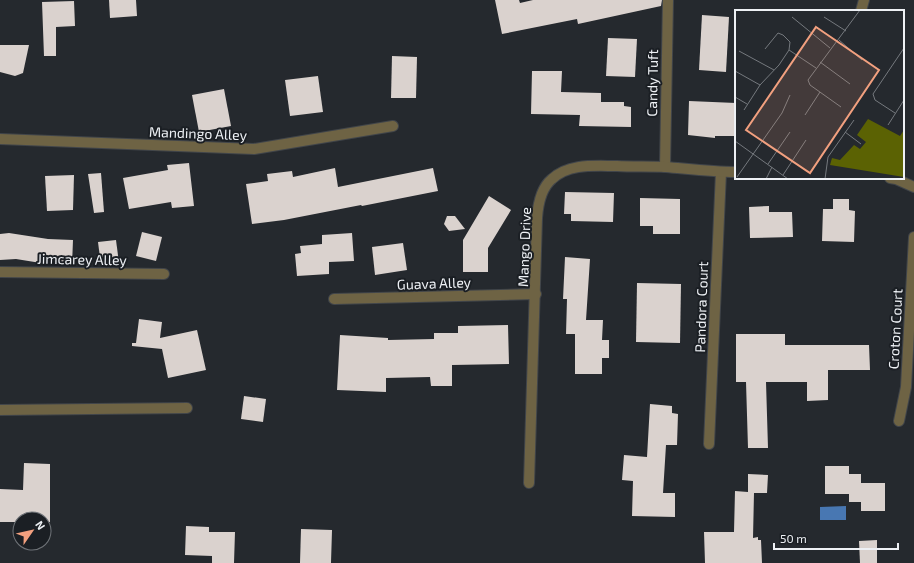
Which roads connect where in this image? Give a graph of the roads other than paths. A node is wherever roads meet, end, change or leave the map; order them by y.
1 (668, 0) edge
2 (864, 0) edge
3 (861, 10) edge
4 (393, 126) dead end
5 (0, 139) edge
6 (664, 167) junction
7 (721, 172) junction
8 (735, 172) edge
9 (896, 179) edge
10 (914, 187) edge
11 (914, 237) edge
12 (0, 272) edge
13 (164, 274) dead end
14 (536, 294) junction
15 (334, 300) dead end
16 (187, 408) dead end
17 (0, 410) edge
18 (898, 421) dead end
19 (709, 444) dead end
20 (529, 483) dead end

1 - 6 street, Candy Tuft
2 - 3 street
4 - 5 street, Mandingo Alley
6 - 7 street, Mango Drive
6 - 14 street, Mango Drive
7 - 8 street, Mango Drive
7 - 19 street, Pandora Court
9 - 10 street
11 - 18 street, Croton Court
12 - 13 street, Jimcarey Alley
14 - 15 street, Guava Alley
14 - 20 street, Mango Drive
16 - 17 street

